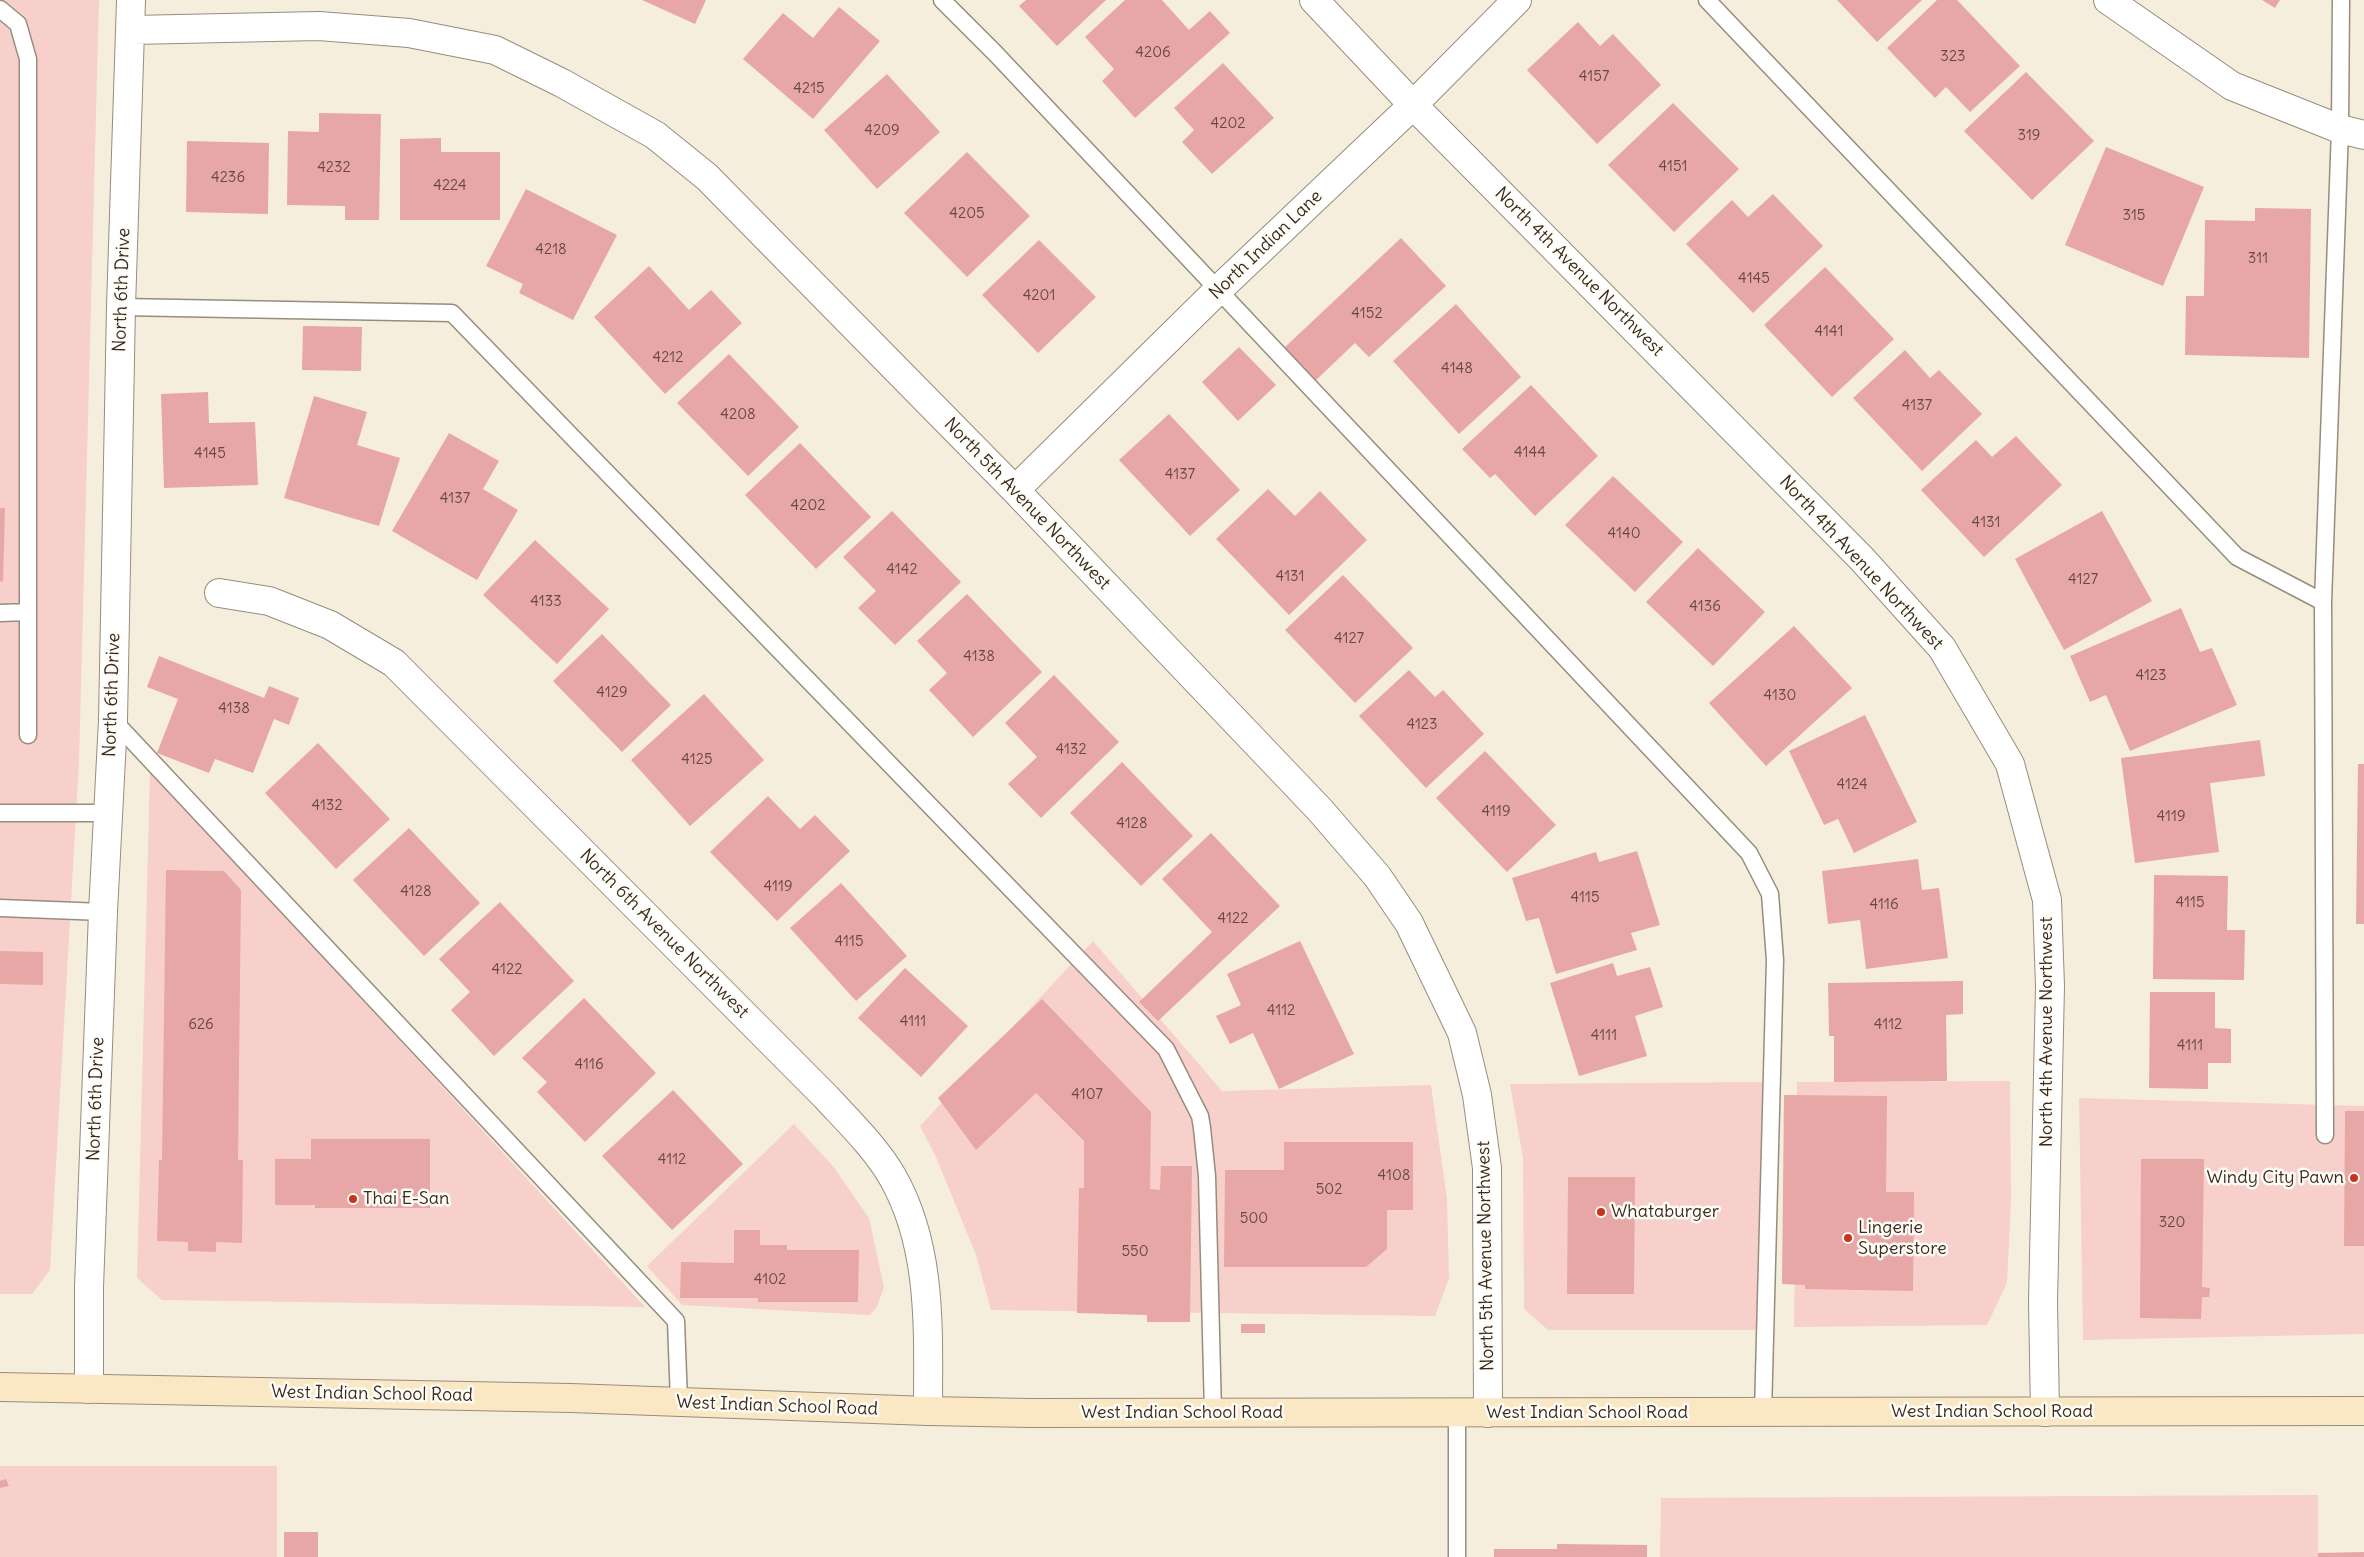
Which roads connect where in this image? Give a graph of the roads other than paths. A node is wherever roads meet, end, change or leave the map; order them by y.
1 (131, 0) edge
2 (942, 0) edge
3 (1314, 0) edge
4 (1517, 0) edge
5 (1707, 0) edge
6 (2108, 0) edge
7 (2340, 0) edge
8 (0, 9) edge
9 (132, 30) junction
10 (1413, 105) junction
11 (2352, 132) edge
12 (1218, 290) junction
13 (121, 307) junction
14 (1015, 490) junction
15 (219, 593) dead end
16 (2323, 602) junction
17 (28, 612) junction
18 (0, 613) edge
19 (112, 720) junction
20 (28, 735) dead end
21 (0, 813) edge
22 (107, 813) junction
23 (0, 908) edge
24 (103, 912) junction
25 (2325, 1135) dead end
26 (0, 1386) edge
27 (90, 1389) junction
28 (678, 1402) junction
29 (928, 1411) junction
30 (2364, 1411) edge
31 (1457, 1412) junction
32 (1488, 1412) junction
33 (1763, 1412) junction
34 (2045, 1412) junction
35 (1214, 1413) junction
36 (1457, 1557) edge

1 - 9 street, North 6th Drive
2 - 12 lane
3 - 10 street, North 4th Avenue Northwest
4 - 10 street, North Indian Lane
5 - 16 lane
6 - 11 street
7 - 11 lane
8 - 17 lane
9 - 13 street, North 6th Drive
9 - 14 street, North 5th Avenue Northwest
10 - 12 street, North Indian Lane
10 - 34 street, North 4th Avenue Northwest
11 - 16 lane
12 - 14 street, North Indian Lane
12 - 33 lane
13 - 19 street, North 6th Drive
13 - 35 lane
14 - 32 street, North 5th Avenue Northwest
15 - 29 street, North 6th Avenue Northwest
16 - 25 lane
17 - 18 lane
17 - 20 lane
19 - 22 street, North 6th Drive
19 - 28 lane
21 - 22 lane
22 - 24 street, North 6th Drive
23 - 24 lane
24 - 27 street, North 6th Drive
26 - 27 main road, West Indian School Road
27 - 28 main road, West Indian School Road
28 - 29 main road, West Indian School Road
29 - 35 main road, West Indian School Road
30 - 34 main road, West Indian School Road
31 - 32 main road, West Indian School Road
31 - 35 main road, West Indian School Road
31 - 36 lane
32 - 33 main road, West Indian School Road
33 - 34 main road, West Indian School Road

